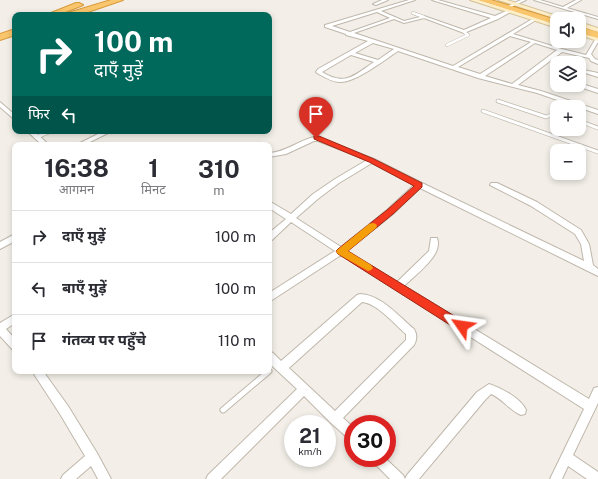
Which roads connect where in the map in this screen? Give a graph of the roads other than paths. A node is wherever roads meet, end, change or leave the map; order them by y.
1 (84, 0) edge
2 (94, 0) edge
3 (107, 0) edge
4 (118, 0) edge
5 (386, 0) edge
6 (413, 0) edge
7 (434, 0) edge
8 (473, 0) edge
9 (483, 0) edge
10 (492, 0) edge
11 (501, 0) edge
12 (524, 0) edge
13 (536, 0) edge
14 (579, 0) edge
15 (375, 4) dead end
16 (512, 8) junction
17 (564, 8) junction
18 (377, 11) junction
19 (598, 11) edge
20 (58, 12) edge
21 (63, 12) edge
22 (65, 12) edge
23 (80, 12) edge
24 (413, 13) dead end
25 (550, 16) edge
26 (590, 16) junction
27 (424, 17) junction
28 (393, 18) junction
29 (496, 18) junction
30 (598, 18) edge
31 (534, 19) junction
32 (550, 19) edge
33 (550, 24) edge
34 (12, 29) edge
35 (586, 30) edge
36 (464, 32) junction
37 (0, 33) edge
38 (12, 33) edge
39 (348, 34) junction
40 (509, 34) junction
41 (586, 34) edge
42 (598, 36) edge
43 (0, 38) edge
44 (372, 42) junction
45 (534, 42) junction
46 (447, 45) dead end
47 (396, 50) junction
48 (561, 50) junction
49 (351, 53) junction
50 (378, 62) junction
51 (587, 64) edge
52 (454, 67) junction
53 (598, 75) edge
54 (480, 76) junction
55 (513, 86) junction
56 (586, 87) edge
57 (598, 91) edge
58 (498, 101) dead end
59 (0, 104) edge
60 (483, 111) dead end
61 (598, 112) edge
62 (12, 115) edge
63 (550, 116) edge
64 (586, 124) edge
65 (598, 128) edge
66 (34, 134) edge
67 (44, 134) edge
68 (103, 134) edge
69 (37, 137) junction
70 (43, 142) edge
71 (85, 142) edge
72 (598, 152) edge
73 (272, 155) edge
74 (372, 160) junction
75 (419, 185) junction
76 (494, 185) dead end
77 (272, 206) edge
78 (292, 219) junction
79 (272, 234) edge
80 (12, 239) edge
81 (434, 240) dead end
82 (0, 246) edge
83 (341, 251) junction
84 (589, 267) junction
85 (598, 273) edge
86 (398, 286) junction
87 (272, 296) edge
88 (12, 320) edge
89 (0, 329) edge
90 (12, 343) edge
91 (274, 368) edge
92 (38, 374) edge
93 (267, 374) edge
94 (304, 389) junction
95 (598, 392) edge
96 (591, 407) junction
97 (223, 410) dead end
98 (521, 410) dead end
99 (332, 415) edge
100 (336, 419) joint
101 (344, 427) edge
102 (93, 457) junction
103 (566, 457) junction
104 (386, 467) edge
105 (67, 479) edge
106 (106, 479) edge
107 (212, 479) edge
108 (399, 479) edge
109 (411, 479) edge
110 (556, 479) edge
111 (597, 479) edge

1 - 20 highway
2 - 21 highway
3 - 22 highway
4 - 23 highway
5 - 15 street
6 - 18 street
7 - 29 street
8 - 16 street
9 - 16 highway
10 - 16 highway
11 - 16 street
12 - 16 street
13 - 17 street
14 - 17 street
16 - 25 street
16 - 29 street
16 - 31 street
16 - 32 highway
17 - 26 street
18 - 28 street
18 - 39 street
19 - 26 street
24 - 27 lane
26 - 30 street
27 - 28 street
27 - 36 street
28 - 39 street
29 - 36 street
31 - 33 street
31 - 40 street
34 - 37 highway
35 - 42 highway
36 - 46 lane
38 - 43 highway
39 - 44 street
40 - 45 street
40 - 52 street
41 - 42 street
42 - 51 street
44 - 47 street
44 - 49 street
45 - 48 street
45 - 54 street
47 - 50 street
47 - 52 street
48 - 51 street
48 - 55 street
49 - 50 street
49 - 50 street
51 - 53 street
52 - 54 street
54 - 55 street
55 - 61 street
56 - 57 street
58 - 63 lane
59 - 62 street
60 - 72 lane
64 - 65 lane
66 - 69 street
67 - 69 lane
68 - 71 street
69 - 70 street
73 - 74 street
74 - 75 street
74 - 78 street
75 - 83 street
75 - 84 street
76 - 84 street
77 - 78 street
78 - 79 street
78 - 83 street
80 - 82 street
81 - 86 street
83 - 86 street
83 - 87 street
84 - 85 street
86 - 96 street
88 - 89 street
89 - 90 street
91 - 94 street
91 - 100 street
92 - 102 street
93 - 97 lane
94 - 99 street
94 - 107 street
95 - 96 street
96 - 103 street
98 - 109 street
100 - 101 street
102 - 105 street
102 - 106 street
103 - 110 street
103 - 111 street
104 - 108 street

